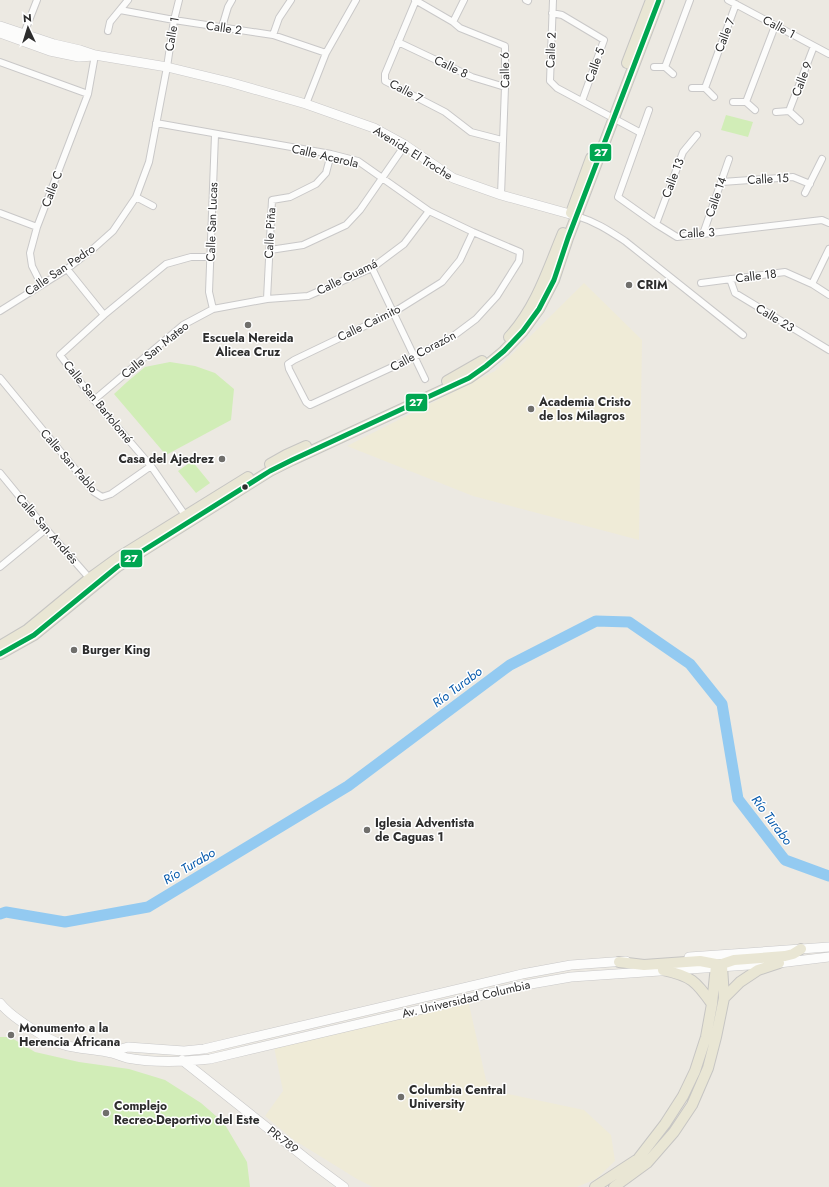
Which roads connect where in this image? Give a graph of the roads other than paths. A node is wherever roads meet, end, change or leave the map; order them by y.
1 (37, 0) edge
2 (128, 0) edge
3 (179, 0) edge
4 (232, 0) edge
5 (291, 0) edge
6 (356, 0) edge
7 (415, 0) edge
8 (464, 0) edge
9 (553, 0) edge
10 (651, 0) edge
11 (658, 0) edge
12 (690, 0) edge
13 (728, 0) edge
14 (736, 4) junction
15 (120, 10) junction
16 (552, 13) junction
17 (174, 20) junction
18 (454, 22) junction
19 (0, 26) edge
20 (776, 26) junction
21 (222, 27) junction
22 (108, 31) dead end
23 (0, 33) edge
24 (273, 35) junction
25 (22, 38) junction
26 (398, 42) junction
27 (814, 46) junction
28 (326, 53) junction
29 (829, 54) edge
30 (95, 55) junction
31 (0, 62) edge
32 (167, 67) junction
33 (654, 67) dead end
34 (665, 67) junction
35 (673, 74) dead end
36 (505, 87) junction
37 (692, 88) dead end
38 (705, 88) junction
39 (88, 94) junction
40 (714, 97) dead end
41 (582, 102) junction
42 (733, 102) dead end
43 (746, 102) junction
44 (306, 104) junction
45 (649, 110) dead end
46 (755, 110) dead end
47 (776, 112) dead end
48 (789, 112) junction
49 (610, 117) junction
50 (800, 121) dead end
51 (156, 124) junction
52 (641, 133) junction
53 (215, 135) junction
54 (697, 135) dead end
55 (502, 140) junction
56 (405, 145) junction
57 (331, 154) junction
58 (729, 159) dead end
59 (822, 159) dead end
60 (383, 178) junction
61 (722, 182) junction
62 (810, 184) junction
63 (805, 193) dead end
64 (501, 195) junction
65 (136, 197) junction
66 (153, 206) dead end
67 (429, 211) junction
68 (0, 213) edge
69 (574, 214) junction
70 (829, 222) edge
71 (656, 224) junction
72 (37, 227) junction
73 (473, 232) junction
74 (703, 234) junction
75 (829, 249) edge
76 (270, 250) junction
77 (520, 252) joint
78 (210, 257) junction
79 (372, 268) junction
80 (67, 269) junction
81 (730, 279) junction
82 (701, 283) dead end
83 (41, 284) junction
84 (812, 284) junction
85 (829, 295) edge
86 (267, 299) junction
87 (213, 309) junction
88 (0, 310) edge
89 (394, 312) junction
90 (104, 315) junction
91 (743, 335) dead end
92 (829, 350) edge
93 (414, 357) junction
94 (0, 378) edge
95 (425, 379) dead end
96 (94, 400) junction
97 (315, 402) joint
98 (151, 466) junction
99 (0, 473) edge
100 (187, 518) junction
101 (46, 529) junction
102 (0, 566) edge
103 (92, 582) junction
104 (0, 646) edge
105 (0, 654) edge
106 (829, 948) edge
107 (801, 949) junction
108 (829, 957) edge
109 (619, 962) junction
110 (779, 963) junction
111 (719, 966) junction
112 (663, 970) junction
113 (724, 998) junction
114 (712, 1004) junction
115 (1, 1009) edge
116 (351, 1014) junction
117 (354, 1025) junction
118 (265, 1035) junction
119 (142, 1048) junction
120 (108, 1052) junction
121 (210, 1059) junction
122 (184, 1062) junction
123 (202, 1077) junction
124 (344, 1187) edge
125 (595, 1187) edge
126 (614, 1187) edge

1 - 25 street
2 - 15 street
3 - 17 street, Calle 1
4 - 21 street
5 - 24 street
6 - 28 street
7 - 18 street, Calle 6
7 - 26 street, Calle 7
8 - 18 street
9 - 16 street, Calle 2
10 - 49 main road
11 - 49 main road
12 - 34 street
13 - 14 street, Calle 1
14 - 20 street, Calle 1
14 - 38 street, Calle 7
15 - 17 street, Calle 2
15 - 22 street
16 - 41 street, Calle 2
16 - 41 street, Calle 5
17 - 21 street, Calle 2
17 - 32 street, Calle 1
18 - 36 street, Calle 6
19 - 25 main road, Avenida El Troche
20 - 27 street, Calle 1
20 - 43 street
21 - 24 street, Calle 2
23 - 25 main road, Avenida El Troche
24 - 28 street, Calle 2
25 - 30 main road, Avenida El Troche
26 - 36 street, Calle 8
26 - 55 street, Calle 7
27 - 29 street, Calle 1
27 - 48 street, Calle 9
28 - 44 street
30 - 32 main road, Avenida El Troche
30 - 39 street, Calle C
31 - 39 street
32 - 44 main road, Avenida El Troche
32 - 51 street, Calle San Pedro
33 - 34 street
34 - 35 street
36 - 55 street, Calle 6
37 - 38 street
38 - 40 street
39 - 72 street, Calle C
41 - 49 street, Calle 2
42 - 43 street
43 - 46 street
44 - 56 main road, Avenida El Troche
45 - 52 street
47 - 48 street
48 - 50 street
49 - 52 street, Calle 2
49 - 69 main road
51 - 53 street, Calle Acerola
51 - 65 street, Calle San Pedro
52 - 71 street, Calle 3
53 - 57 street, Calle Acerola
53 - 78 street, Calle San Lucas
54 - 71 street, Calle 13
55 - 64 street, Calle 6
56 - 60 street
56 - 64 main road, Avenida El Troche
57 - 60 street, Calle Acerola
57 - 76 street, Calle Piña
58 - 61 street, Calle 14
59 - 62 street
60 - 67 street, Calle Acerola
60 - 76 street
61 - 62 street, Calle 15
61 - 74 street, Calle 14
62 - 63 street
64 - 69 main road, Avenida El Troche
65 - 66 street
65 - 80 street, Calle San Pedro
67 - 73 street, Calle Acerola
67 - 79 street, Calle Guamá
68 - 72 street
69 - 91 street, Avenida El Troche
69 - 100 main road
70 - 74 street, Calle 3
71 - 74 street, Calle 3
72 - 83 street, Calle C
73 - 77 street, Calle Acerola
73 - 89 street, Calle Caimito
75 - 84 street
76 - 86 street, Calle Piña
77 - 93 street, Calle Corazón
78 - 87 street, Calle San Lucas
78 - 90 street, Calle San Bartolomé
79 - 86 street, Calle Guamá
79 - 89 street
80 - 83 street, Calle San Pedro
80 - 90 street
81 - 82 street, Calle 18
81 - 84 street, Calle 18
81 - 92 street, Calle 23
83 - 88 street, Calle San Pedro
84 - 85 street, Calle 18
86 - 87 street, Calle San Mateo
87 - 96 street, Calle San Mateo
89 - 93 street
89 - 97 street, Calle Caimito
90 - 96 street, Calle San Bartolomé
93 - 95 street
93 - 97 street, Calle Corazón
94 - 98 street, Calle San Pablo
96 - 98 street, Calle San Bartolomé
98 - 100 street, Calle San Bartolomé
99 - 101 street, Calle San Andrés
100 - 103 main road
101 - 102 street
101 - 103 street, Calle San Andrés
103 - 104 main road
103 - 105 main road
106 - 107 main road, Av. Universidad Columbia
107 - 109 main road, Av. Universidad Columbia
107 - 111 main road
108 - 110 main road, Av. Universidad Columbia
109 - 111 main road
109 - 116 main road, Av. Universidad Columbia
110 - 111 main road, Av. Universidad Columbia
110 - 113 main road
111 - 112 main road, Av. Universidad Columbia
111 - 113 main road
111 - 114 main road
112 - 114 main road
112 - 117 main road, Av. Universidad Columbia
113 - 126 main road
114 - 125 main road
115 - 120 main road, Av. Universidad Columbia
116 - 117 main road
116 - 118 main road, Av. Universidad Columbia
117 - 121 main road, Av. Universidad Columbia
118 - 119 main road, Av. Universidad Columbia
118 - 122 main road
119 - 120 main road, Av. Universidad Columbia
119 - 122 main road
120 - 122 main road, Av. Universidad Columbia
121 - 122 main road, Av. Universidad Columbia
121 - 123 main road
122 - 123 main road, PR-789 / PR-789
123 - 124 main road, PR-789 / PR-789

